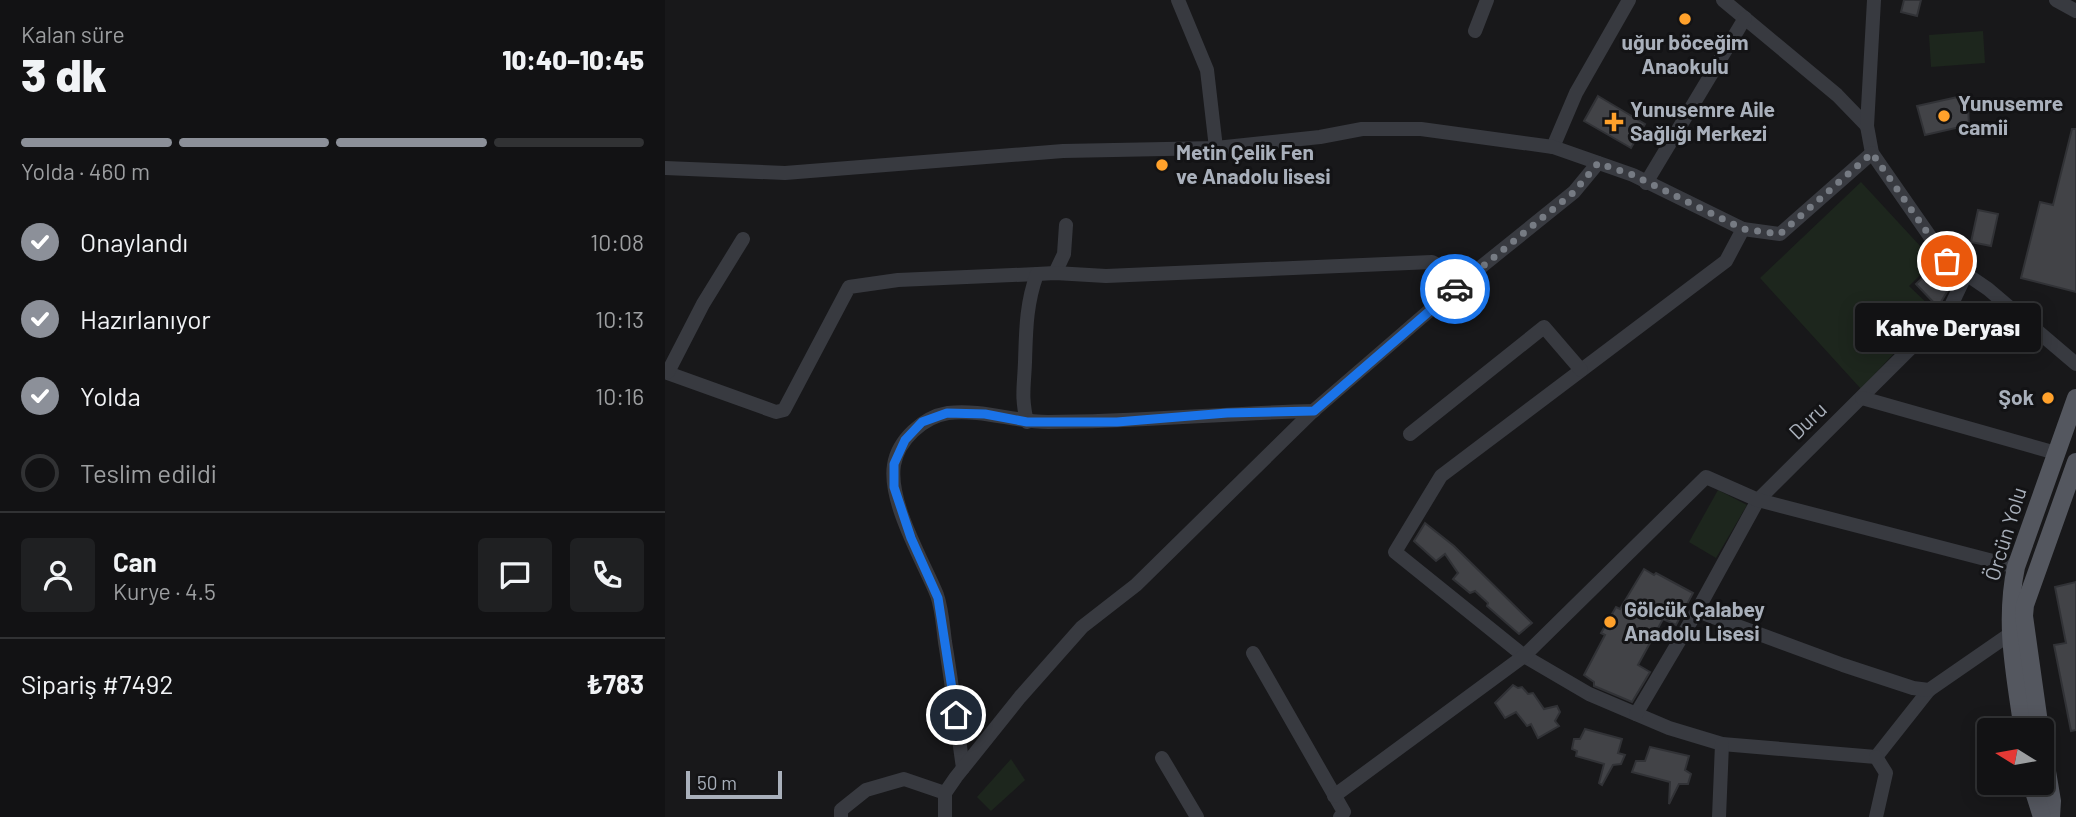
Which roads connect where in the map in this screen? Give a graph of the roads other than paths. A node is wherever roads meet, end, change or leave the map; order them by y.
1 (1178, 0) edge
2 (1487, 0) edge
3 (1629, 0) edge
4 (1723, 0) edge
5 (1874, 0) edge
6 (2056, 0) edge
7 (2076, 11) edge
8 (1745, 18) junction
9 (1475, 31) dead end
10 (1867, 126) junction
11 (1553, 147) junction
12 (1216, 148) junction
13 (1872, 153) junction
14 (1598, 163) junction
15 (665, 168) edge
16 (1646, 183) junction
17 (1066, 225) dead end
18 (1743, 229) junction
19 (743, 239) dead end
20 (1055, 273) junction
21 (1037, 274) junction
22 (1966, 274) junction
23 (1466, 279) junction
24 (2076, 364) edge
25 (1581, 370) junction
26 (666, 372) edge
27 (1862, 398) junction
28 (2076, 398) edge
29 (1314, 411) junction
30 (1027, 422) junction
31 (1410, 434) dead end
32 (2056, 453) junction
33 (2076, 462) edge
34 (1758, 500) junction
35 (2016, 567) junction
36 (1697, 611) junction
37 (2010, 634) junction
38 (1253, 653) dead end
39 (1524, 656) junction
40 (1929, 690) junction
41 (1636, 714) junction
42 (2021, 718) edge
43 (2038, 718) edge
44 (1722, 744) junction
45 (1876, 757) junction
46 (1161, 758) dead end
47 (963, 768) junction
48 (945, 793) junction
49 (2035, 795) edge
50 (2051, 795) edge
51 (1334, 796) junction
52 (841, 817) edge
53 (945, 817) edge
54 (1198, 817) edge
55 (1340, 817) edge
56 (1720, 817) edge
57 (1876, 817) edge
58 (2042, 817) edge
59 (2051, 817) edge

1 - 12 street
2 - 9 street
3 - 11 street
4 - 8 street
5 - 10 street
6 - 7 street
8 - 10 street
8 - 16 street
10 - 13 street
11 - 12 street
11 - 14 street
12 - 15 street
13 - 18 street
13 - 22 street
14 - 16 street
14 - 23 street
16 - 18 street
17 - 20 street
18 - 25 street
19 - 26 street
20 - 21 street
20 - 23 street
21 - 26 street
21 - 30 street
22 - 24 street
22 - 27 street, Duru
23 - 29 street
25 - 31 street
25 - 39 street
27 - 32 street
27 - 34 street, Duru
28 - 32 main road, Örcün Yolu
29 - 30 street
29 - 47 street
30 - 47 street
32 - 35 main road, Örcün Yolu
33 - 43 main road, Örcün Yolu
34 - 35 street
34 - 36 street, Duru
34 - 39 street
35 - 37 main road, Örcün Yolu
36 - 40 street
36 - 41 street, Duru
37 - 40 street
37 - 42 main road, Örcün Yolu
38 - 51 street
39 - 41 street
39 - 51 street
40 - 45 street
41 - 44 street
44 - 45 street
44 - 56 street
45 - 57 street
46 - 54 street
47 - 48 street
48 - 52 street
48 - 53 street
49 - 58 main road
50 - 59 main road
51 - 55 street

